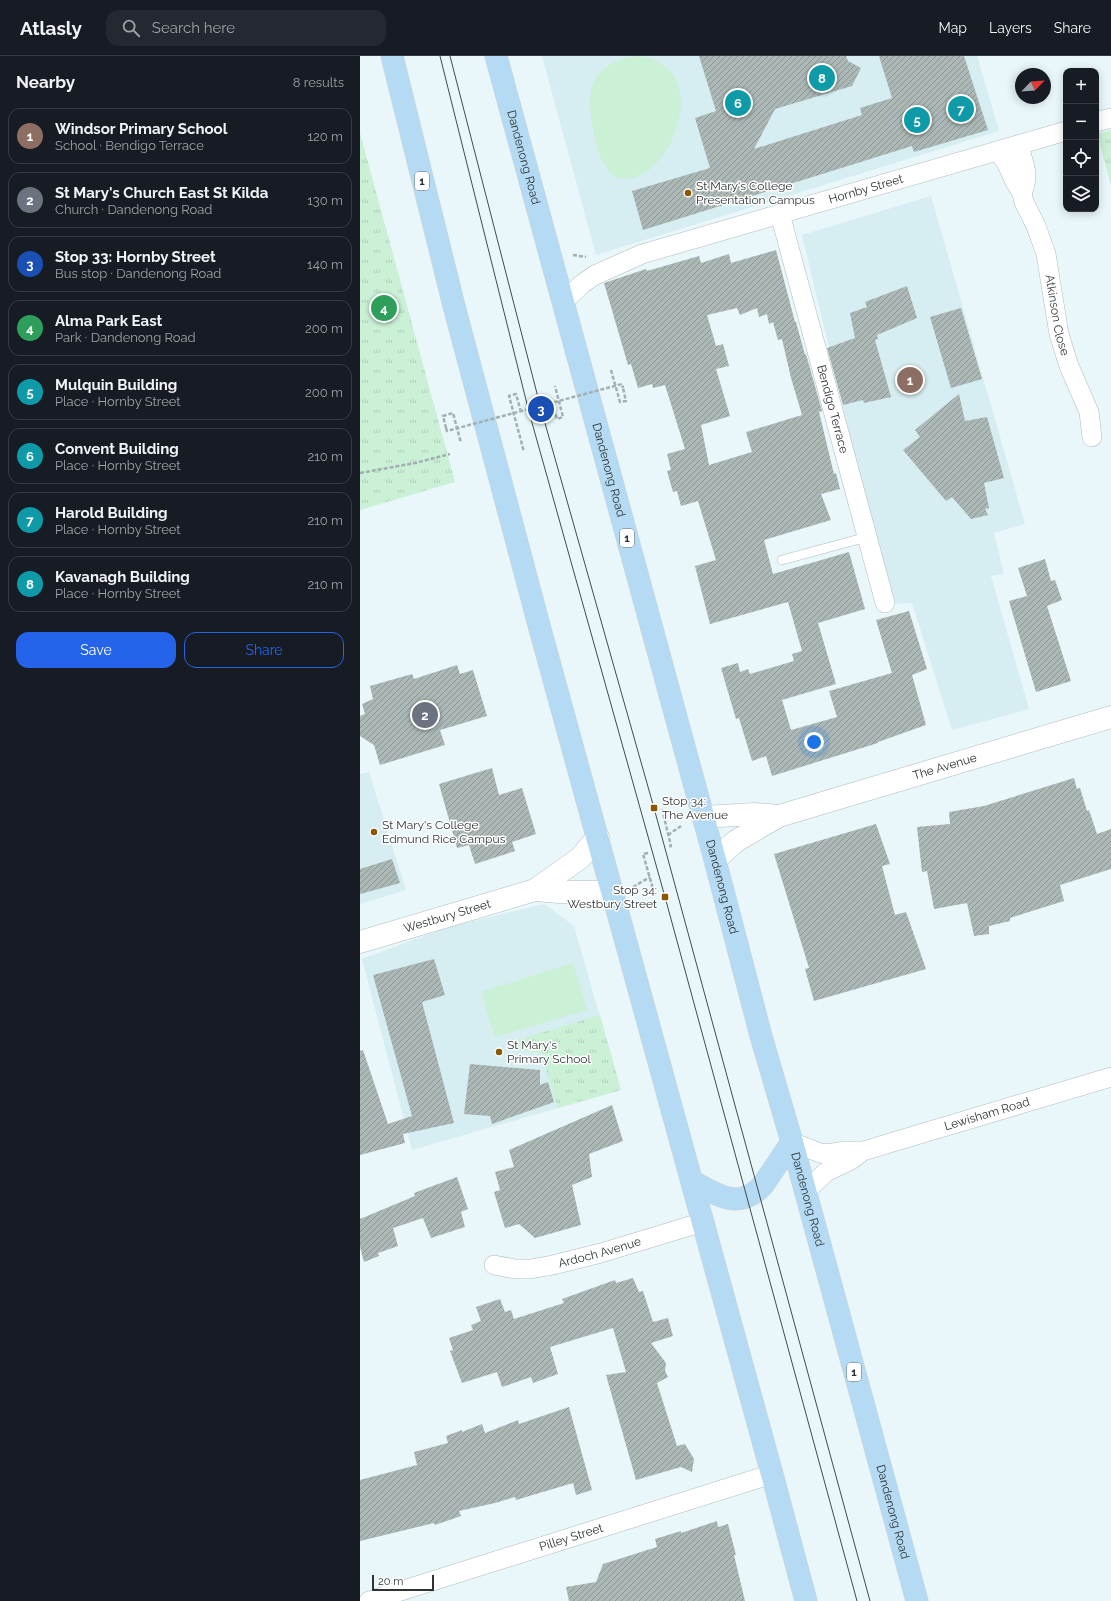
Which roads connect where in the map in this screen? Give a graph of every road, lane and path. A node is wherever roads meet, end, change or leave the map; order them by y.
1 (392, 56) edge
2 (496, 56) edge
3 (1111, 118) edge
4 (1099, 121) edge
5 (1063, 132) edge
6 (1018, 145) junction
7 (997, 151) junction
8 (1022, 193) junction
9 (780, 214) junction
10 (562, 303) junction
11 (612, 370) dead end
12 (555, 386) dead end
13 (552, 403) junction
14 (521, 412) junction
15 (1092, 437) dead end
16 (461, 443) dead end
17 (524, 452) dead end
18 (450, 454) dead end
19 (360, 474) edge
20 (867, 537) junction
21 (782, 560) dead end
22 (885, 604) dead end
23 (1111, 717) edge
24 (662, 809) dead end
25 (779, 816) junction
26 (703, 817) junction
27 (681, 826) dead end
28 (668, 835) junction
29 (598, 837) junction
30 (668, 847) dead end
31 (648, 853) dead end
32 (715, 860) junction
33 (650, 877) junction
34 (623, 889) junction
35 (535, 890) junction
36 (656, 896) dead end
37 (360, 942) edge
38 (1111, 1077) edge
39 (792, 1142) junction
40 (863, 1151) junction
41 (693, 1182) junction
42 (805, 1192) junction
43 (704, 1222) junction
44 (494, 1265) dead end
45 (772, 1474) junction
46 (369, 1601) edge
47 (806, 1601) edge
48 (917, 1601) edge

1 - 29 highway, 1
2 - 10 highway, Dandenong Road / 1
3 - 4 street
5 - 6 street, Hornby Street
6 - 7 street, Hornby Street
6 - 8 street
7 - 8 street, Atkinson Close
7 - 9 street, Hornby Street
8 - 15 street, Atkinson Close
9 - 10 street, Hornby Street
9 - 20 street, Bendigo Terrace
10 - 26 highway, Dandenong Road / 1
11 - 13 path, bridge
12 - 13 path
13 - 14 path, bridge
14 - 16 path, bridge
14 - 17 path
18 - 19 path
20 - 21 lane
20 - 22 street, Bendigo Terrace
23 - 25 street, The Avenue
24 - 28 path
25 - 26 street, The Avenue
25 - 32 street, The Avenue
26 - 32 highway, Dandenong Road / 1
27 - 28 path
28 - 30 path
29 - 34 highway, 1
29 - 35 street, Westbury Street
31 - 33 path
32 - 39 highway, Dandenong Road / 1
33 - 34 path
33 - 36 path
34 - 35 street, Westbury Street
34 - 41 highway, 1
35 - 37 street, Westbury Street
38 - 40 street, Lewisham Road
39 - 40 street, Lewisham Road
39 - 41 highway
39 - 42 highway, Dandenong Road / 1
40 - 42 street, Lewisham Road
41 - 43 highway, 1
42 - 48 highway, Dandenong Road / 1
43 - 44 street, Ardoch Avenue
43 - 45 highway, 1
45 - 46 street, Pilley Street
45 - 47 highway, 1

